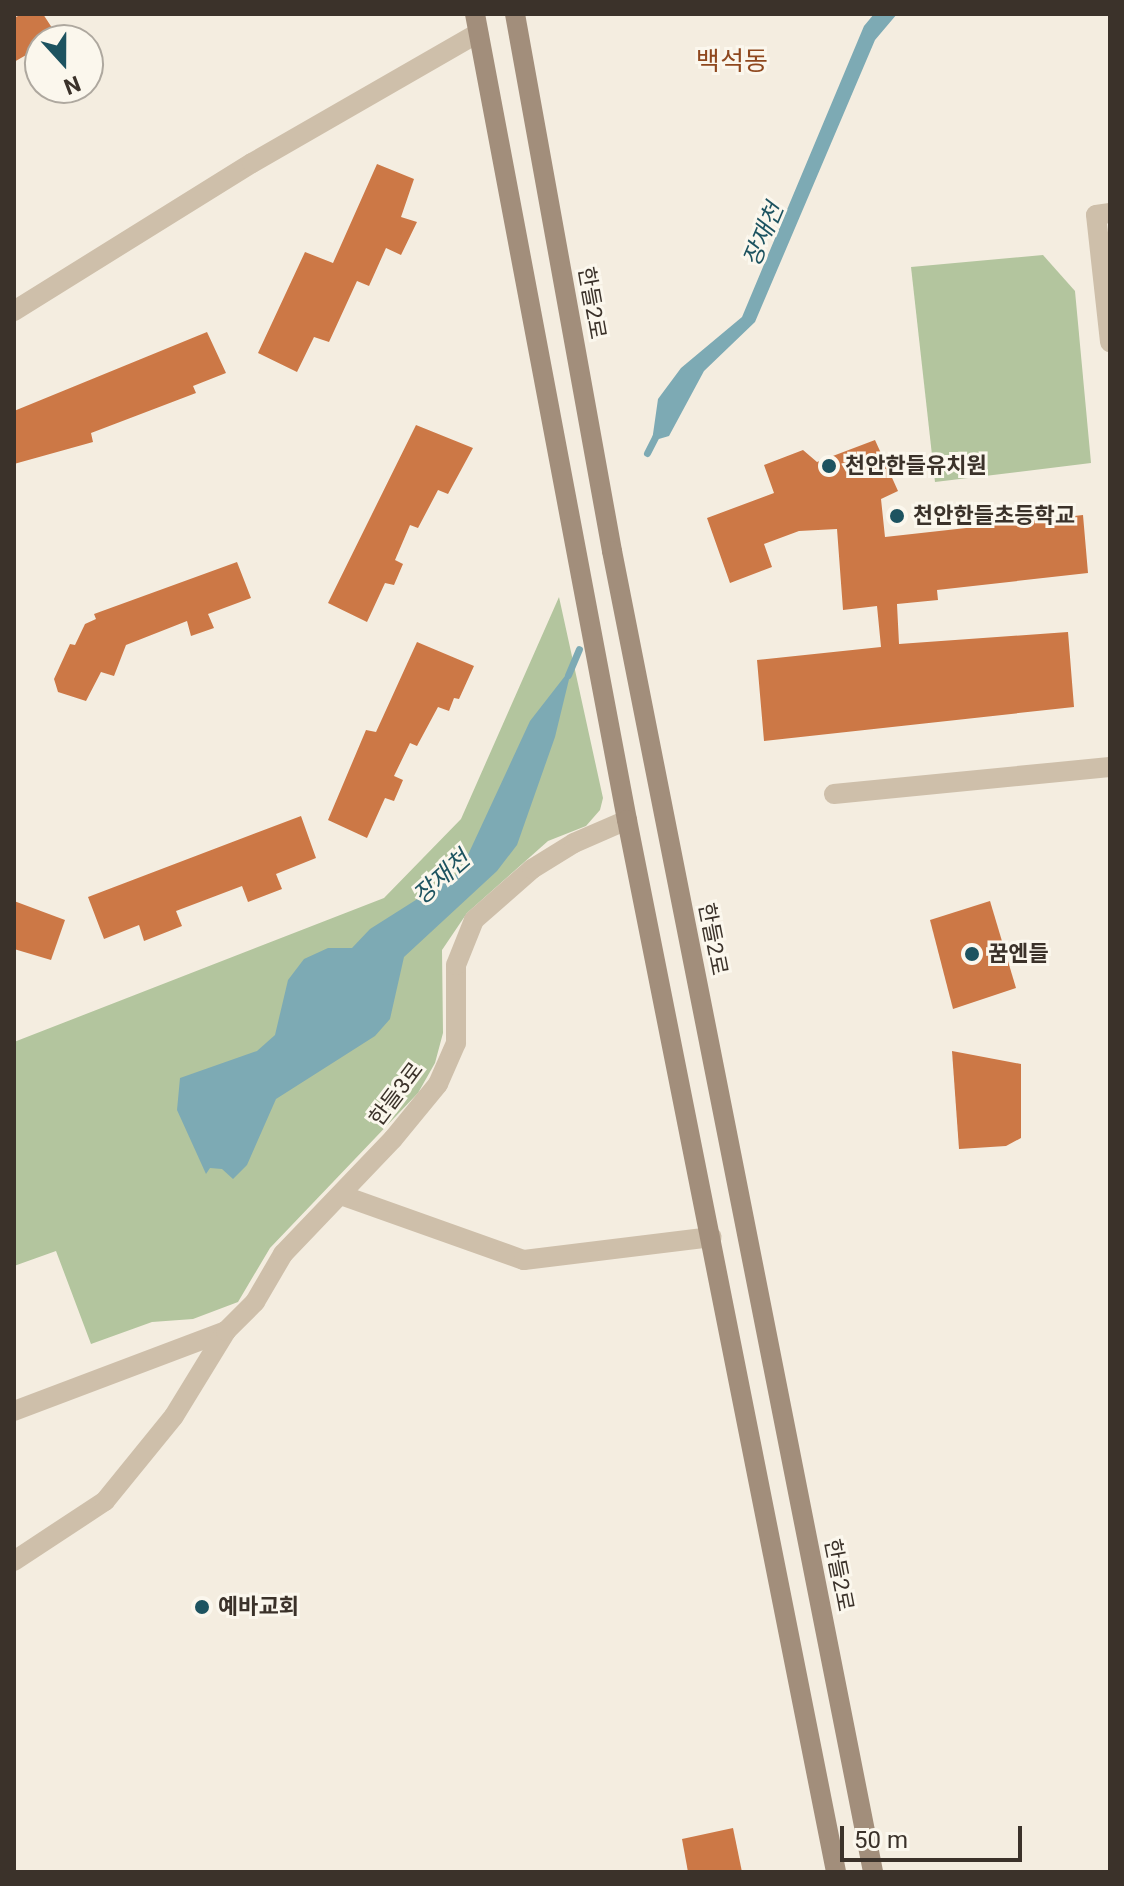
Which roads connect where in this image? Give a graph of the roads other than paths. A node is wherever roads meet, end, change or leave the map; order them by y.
1 (515, 14) edge
2 (476, 23) edge
3 (1110, 213) edge
4 (14, 311) edge
5 (1110, 342) edge
6 (1110, 767) edge
7 (834, 794) dead end
8 (627, 820) junction
9 (341, 1195) junction
10 (712, 1237) junction
11 (226, 1331) junction
12 (14, 1411) edge
13 (14, 1561) edge
14 (836, 1872) edge
15 (873, 1872) edge

1 - 15 street, 한들2로
2 - 4 street
2 - 8 street
3 - 5 street
6 - 7 street
8 - 9 street, 한들3로
8 - 10 street
9 - 10 street
9 - 11 street, 한들3로
10 - 14 street
11 - 12 street, 한들3로
11 - 13 street, 한들3로

